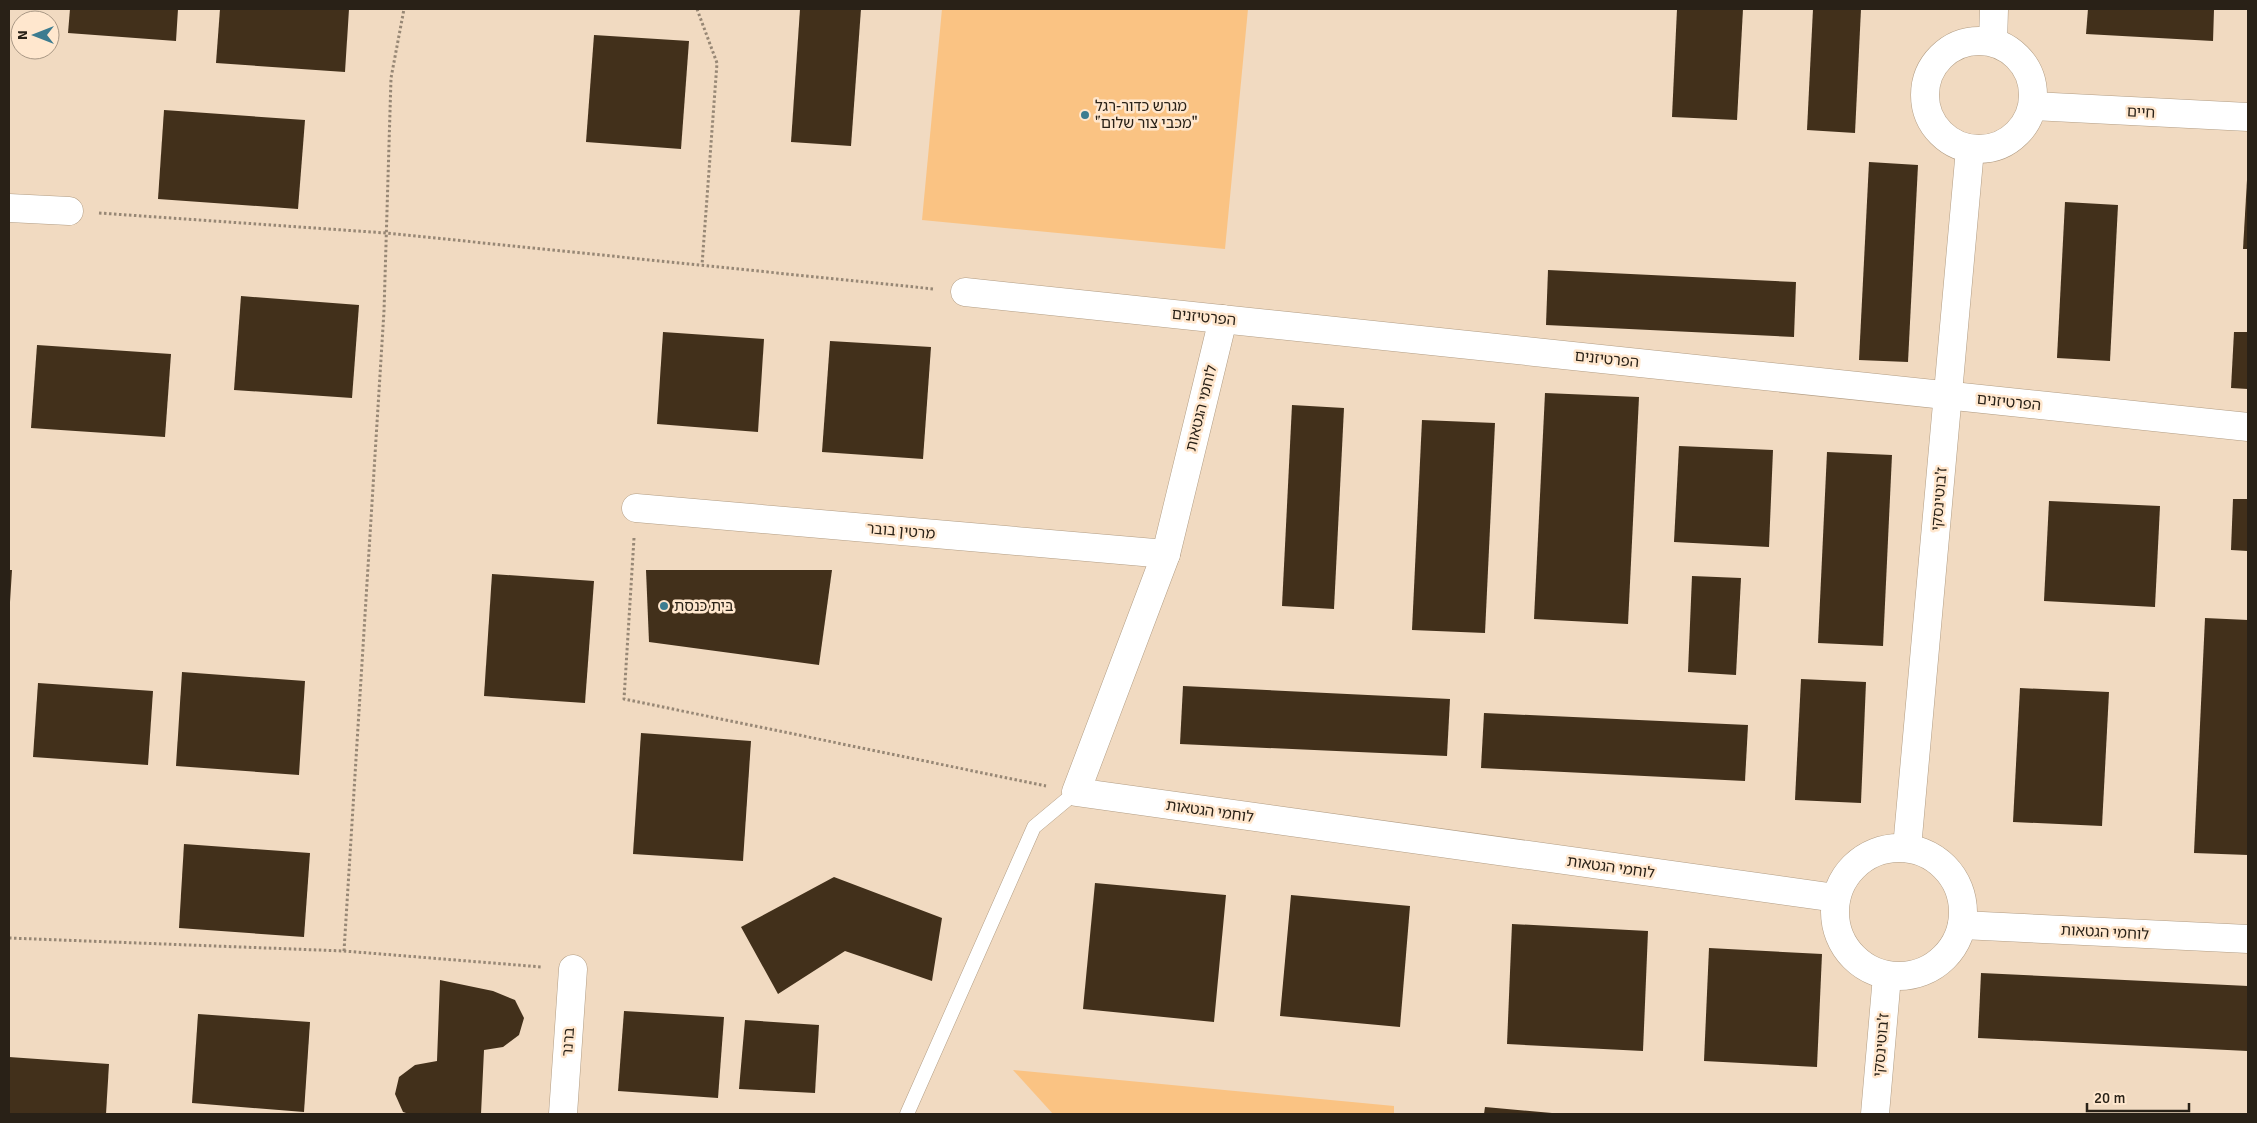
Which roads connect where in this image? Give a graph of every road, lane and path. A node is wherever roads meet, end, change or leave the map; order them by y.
1 (404, 9) edge
2 (697, 9) edge
3 (1994, 9) edge
4 (1993, 42) junction
5 (2033, 106) junction
6 (2248, 117) edge
7 (1970, 149) junction
8 (9, 208) edge
9 (69, 211) joint
10 (386, 233) junction
11 (702, 265) junction
12 (965, 292) joint
13 (1223, 319) junction
14 (1948, 396) junction
15 (2248, 427) edge
16 (636, 508) joint
17 (1166, 554) junction
18 (1076, 792) junction
19 (1907, 848) junction
20 (1836, 898) junction
21 (1962, 925) junction
22 (9, 938) edge
23 (2248, 939) edge
24 (344, 951) junction
25 (573, 969) joint
26 (1887, 976) junction
27 (563, 1114) edge
28 (907, 1114) edge
29 (1875, 1114) edge

1 - 10 path
2 - 11 path
3 - 4 street
4 - 5 street
4 - 7 street
5 - 6 street, חיים
5 - 7 street
7 - 14 street, ז'בוטינסקי
8 - 9 street
9 - 10 path
10 - 11 path
10 - 24 path
11 - 12 path
12 - 13 street, הפרטיזנים
13 - 14 street, הפרטיזנים
13 - 17 street, לוחמי הגטאות
14 - 15 street, הפרטיזנים
14 - 19 street, ז'בוטינסקי
16 - 17 street, מרטין בובר
16 - 18 path
17 - 18 street, לוחמי הגטאות
18 - 20 street, לוחמי הגטאות
18 - 28 lane
19 - 20 street
19 - 21 street
20 - 26 street
21 - 23 street, לוחמי הגטאות
21 - 26 street
22 - 24 path
24 - 25 path
25 - 27 street, ברנר
26 - 29 street, ז'בוטינסקי

